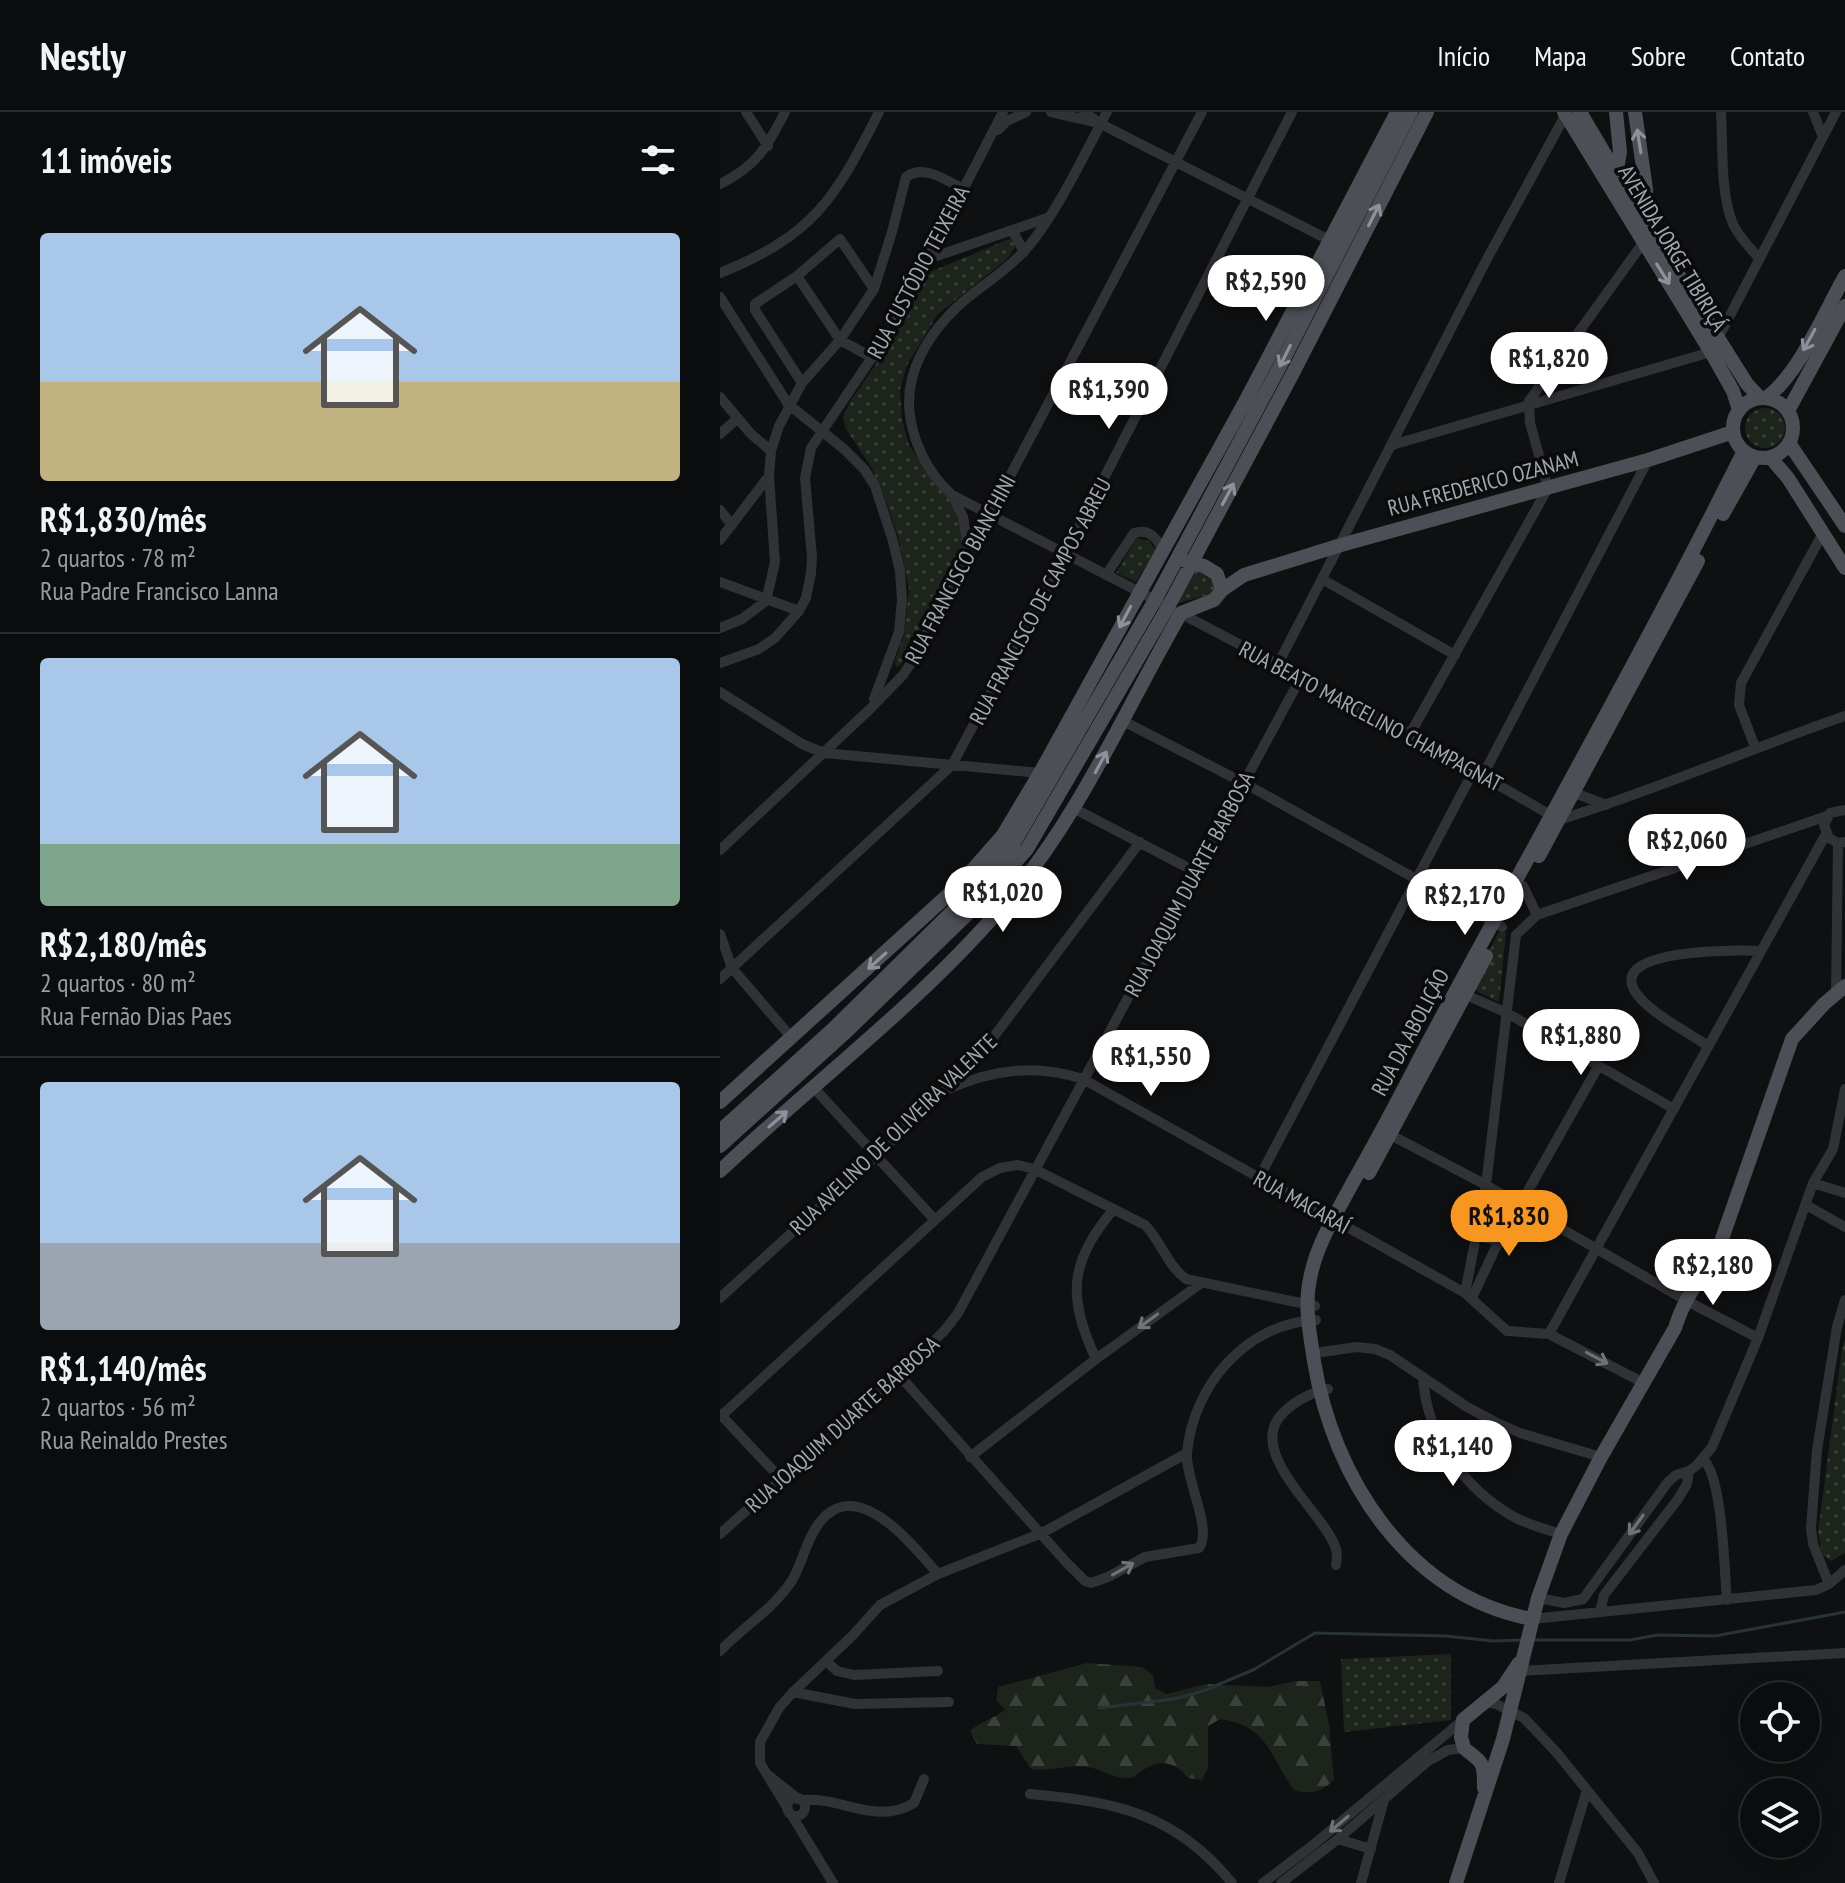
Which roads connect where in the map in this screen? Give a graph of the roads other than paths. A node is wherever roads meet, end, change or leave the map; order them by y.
1 (746, 112) edge
2 (785, 112) edge
3 (879, 112) edge
4 (1003, 112) edge
5 (1026, 112) edge
6 (1051, 112) edge
7 (1084, 112) edge
8 (1107, 112) edge
9 (1202, 112) edge
10 (1292, 112) edge
11 (1397, 112) edge
12 (1411, 112) edge
13 (1427, 112) edge
14 (1616, 112) edge
15 (1635, 112) edge
16 (1721, 112) edge
17 (1813, 112) edge
18 (1569, 113) edge
19 (1837, 114) edge
20 (1099, 123) junction
21 (1619, 134) junction
22 (990, 137) junction
23 (1823, 137) junction
24 (768, 146) junction
25 (1601, 149) junction
26 (1177, 162) junction
27 (1612, 178) junction
28 (720, 184) edge
29 (963, 189) junction
30 (1247, 198) junction
31 (1047, 218) junction
32 (1647, 225) junction
33 (1012, 230) junction
34 (1331, 241) junction
35 (1643, 243) junction
36 (1024, 252) junction
37 (1759, 258) junction
38 (928, 259) junction
39 (720, 273) edge
40 (797, 276) junction
41 (1845, 276) edge
42 (874, 289) junction
43 (720, 297) edge
44 (1845, 306) edge
45 (1719, 337) junction
46 (840, 340) junction
47 (1711, 352) junction
48 (873, 358) junction
49 (802, 383) junction
50 (720, 397) edge
51 (1763, 398) junction
52 (788, 404) junction
53 (1528, 407) junction
54 (1739, 410) junction
55 (1788, 411) junction
56 (737, 419) junction
57 (822, 432) junction
58 (1733, 432) junction
59 (720, 434) edge
60 (1789, 443) junction
61 (1392, 445) junction
62 (771, 451) junction
63 (1757, 455) junction
64 (1648, 460) junction
65 (769, 476) junction
66 (1788, 478) junction
67 (1548, 488) junction
68 (1820, 490) junction
69 (952, 495) junction
70 (1845, 505) edge
71 (720, 510) edge
72 (990, 515) junction
73 (732, 525) junction
74 (1845, 526) edge
75 (1823, 533) junction
76 (720, 540) edge
77 (1341, 545) junction
78 (1163, 549) junction
79 (969, 554) junction
80 (1065, 554) junction
81 (1183, 561) junction
82 (1845, 568) edge
83 (1217, 574) junction
84 (1106, 575) junction
85 (1244, 575) junction
86 (1322, 579) junction
87 (720, 582) edge
88 (1222, 590) junction
89 (1139, 592) junction
90 (766, 601) junction
91 (1203, 605) junction
92 (1168, 607) junction
93 (799, 611) junction
94 (1200, 623) junction
95 (720, 628) edge
96 (1455, 655) junction
97 (1278, 664) junction
98 (721, 665) edge
99 (1301, 677) junction
100 (720, 692) edge
101 (870, 709) junction
102 (1845, 716) edge
103 (1123, 721) junction
104 (1410, 734) junction
105 (1755, 747) junction
106 (824, 753) junction
107 (952, 765) junction
108 (1040, 773) junction
109 (1478, 773) junction
110 (1244, 783) junction
111 (1569, 791) junction
112 (1845, 801) edge
113 (1606, 805) junction
114 (1075, 809) junction
115 (1845, 810) edge
116 (1827, 816) junction
117 (1555, 817) junction
118 (1826, 834) junction
119 (1140, 842) junction
120 (1841, 842) edge
121 (720, 850) edge
122 (1196, 872) junction
123 (1417, 881) junction
124 (1523, 886) junction
125 (1537, 915) junction
126 (1498, 926) junction
127 (720, 934) edge
128 (1760, 951) junction
129 (732, 968) junction
130 (720, 979) edge
131 (1841, 990) edge
132 (1466, 995) junction
133 (1507, 1013) junction
134 (790, 1036) junction
135 (1708, 1046) junction
136 (1598, 1067) junction
137 (1083, 1079) junction
138 (814, 1088) junction
139 (1845, 1089) edge
140 (946, 1090) junction
141 (720, 1102) edge
142 (1674, 1109) junction
143 (720, 1131) edge
144 (1386, 1132) junction
145 (720, 1146) edge
146 (876, 1156) junction
147 (1034, 1169) junction
148 (720, 1171) edge
149 (1259, 1178) junction
150 (1813, 1183) junction
151 (1486, 1185) junction
152 (1845, 1193) edge
153 (1520, 1205) junction
154 (1806, 1205) junction
155 (1114, 1209) junction
156 (934, 1219) junction
157 (1337, 1221) junction
158 (1478, 1226) junction
159 (1845, 1227) edge
160 (1503, 1235) junction
161 (1596, 1249) junction
162 (1200, 1284) junction
163 (722, 1292) edge
164 (1469, 1296) junction
165 (1845, 1300) edge
166 (1690, 1303) junction
167 (1312, 1313) junction
168 (1841, 1325) edge
169 (1549, 1334) junction
170 (1758, 1338) junction
171 (1322, 1352) junction
172 (1096, 1359) junction
173 (899, 1375) junction
174 (1423, 1378) junction
175 (1644, 1383) junction
176 (1323, 1390) junction
177 (721, 1415) edge
178 (1187, 1453) junction
179 (970, 1457) junction
180 (1601, 1457) junction
181 (1703, 1459) junction
182 (1689, 1471) junction
183 (782, 1480) junction
184 (1042, 1533) junction
185 (720, 1534) edge
186 (1561, 1534) junction
187 (1336, 1565) dead end
188 (1845, 1570) edge
189 (938, 1574) junction
190 (1829, 1584) junction
191 (1538, 1598) junction
192 (1583, 1599) junction
193 (1727, 1600) junction
194 (1600, 1612) junction
195 (1574, 1614) junction
196 (1531, 1625) junction
197 (720, 1651) edge
198 (1845, 1653) edge
199 (1523, 1660) junction
200 (827, 1662) junction
201 (938, 1671) dead end
202 (793, 1692) junction
203 (949, 1702) dead end
204 (1487, 1702) junction
205 (1511, 1710) junction
206 (1463, 1720) junction
207 (1464, 1748) junction
208 (1499, 1752) junction
209 (1479, 1756) junction
210 (767, 1774) junction
211 (924, 1779) dead end
212 (1587, 1790) junction
213 (1030, 1794) dead end
214 (1484, 1796) junction
215 (1384, 1800) junction
216 (802, 1804) junction
217 (790, 1812) junction
218 (807, 1839) junction
219 (1338, 1839) junction
220 (1371, 1849) junction
221 (830, 1882) edge
222 (1232, 1883) edge
223 (1263, 1883) edge
224 (1281, 1883) edge
225 (1361, 1883) edge
226 (1456, 1883) edge
227 (1559, 1883) edge
228 (1654, 1883) edge

1 - 24 street
2 - 24 street
3 - 39 street
4 - 22 street, RUA CUSTÓDIO TEIXEIRA
5 - 22 street
6 - 20 street
7 - 20 street
8 - 20 street
9 - 26 street, RUA FRANCISCO BIANCHINI
10 - 30 street, RUA FRANCISCO DE CAMPOS ABREU
11 - 34 main road
12 -> 81 main road
81 -> 13 main road
14 - 21 main road
32 -> 15 main road
16 - 37 street
17 - 23 street
18 - 25 main road, AVENIDA JORGE TIBIRIÇÁ
18 - 27 main road, AVENIDA JORGE TIBIRIÇÁ
18 - 61 street
19 - 23 street
20 - 26 street
20 - 31 street
21 - 25 main road
21 - 27 main road
22 - 29 street, RUA CUSTÓDIO TEIXEIRA
23 - 37 street
24 - 28 street
25 - 27 main road, AVENIDA JORGE TIBIRIÇÁ
26 - 30 street
26 - 72 street, RUA FRANCISCO BIANCHINI
27 - 32 main road, AVENIDA JORGE TIBIRIÇÁ
27 - 35 main road, AVENIDA JORGE TIBIRIÇÁ
29 - 38 street, RUA CUSTÓDIO TEIXEIRA
29 - 42 street
30 - 34 street
30 - 80 street, RUA FRANCISCO DE CAMPOS ABREU
31 - 33 street
31 - 36 street
32 - 45 main road, AVENIDA JORGE TIBIRIÇÁ
33 - 36 street
33 - 38 street
34 - 78 main road
35 -> 47 main road, AVENIDA JORGE TIBIRIÇÁ
35 - 53 street
36 - 69 street
37 - 45 street
38 - 48 street, RUA CUSTÓDIO TEIXEIRA
40 - 42 street
40 - 46 street
40 - 49 street
41 -> 51 main road
42 - 46 street
43 - 52 street
44 - 55 main road
45 - 47 street
45 - 51 main road, AVENIDA JORGE TIBIRIÇÁ
46 - 48 street
46 - 49 street
47 - 53 street
47 - 54 main road, AVENIDA JORGE TIBIRIÇÁ
48 - 57 street, RUA CUSTÓDIO TEIXEIRA
49 - 52 street
50 - 56 street
51 - 54 main road
51 - 55 main road
52 - 57 street
52 - 62 street
53 - 61 street
53 - 67 street
54 - 58 main road
55 - 60 main road
56 - 59 street
56 - 62 street
57 - 93 street, RUA CUSTÓDIO TEIXEIRA
57 - 101 street
58 - 63 main road
58 - 64 main road, RUA FREDERICO OZANAM
60 - 63 main road
60 - 68 main road
61 - 77 street
62 - 65 street
63 - 66 main road
63 - 111 main road, RUA DA ABOLIÇÃO
64 - 67 main road, RUA FREDERICO OZANAM
64 - 109 street
65 - 73 street
65 - 90 street
66 - 74 main road
66 - 75 main road
67 - 77 main road, RUA FREDERICO OZANAM
67 - 96 street
68 - 70 main road
68 - 74 main road
69 - 72 street, RUA BEATO MARCELINO CHAMPAGNAT
69 - 79 street
71 - 73 street
72 - 79 street, RUA FRANCISCO BIANCHINI
72 - 80 street, RUA BEATO MARCELINO CHAMPAGNAT
73 - 76 street
75 - 82 main road
75 - 105 street
77 - 85 main road, RUA FREDERICO OZANAM
77 - 86 street
78 - 81 main road, RUA FREDERICO OZANAM
78 - 84 street
78 - 89 main road
79 - 101 street, RUA FRANCISCO BIANCHINI
80 - 84 street, RUA BEATO MARCELINO CHAMPAGNAT
80 - 107 street, RUA FRANCISCO DE CAMPOS ABREU
81 - 83 main road, RUA FREDERICO OZANAM
81 - 92 main road
83 - 85 main road, RUA FREDERICO OZANAM
83 - 88 main road
84 - 89 street, RUA BEATO MARCELINO CHAMPAGNAT
85 - 88 main road, RUA FREDERICO OZANAM
86 - 96 street
86 - 97 street
87 - 90 street
88 - 91 main road, RUA FREDERICO OZANAM
89 - 92 street, RUA BEATO MARCELINO CHAMPAGNAT
89 -> 108 main road
90 - 93 street
90 - 95 street
91 - 92 main road, RUA FREDERICO OZANAM
91 - 94 main road
92 - 94 street, RUA BEATO MARCELINO CHAMPAGNAT
92 - 103 main road
92 - 143 main road
92 - 145 main road
93 - 98 street, RUA CUSTÓDIO TEIXEIRA
94 - 97 street, RUA BEATO MARCELINO CHAMPAGNAT
96 - 104 street
97 - 99 street, RUA BEATO MARCELINO CHAMPAGNAT
99 - 104 street, RUA BEATO MARCELINO CHAMPAGNAT
99 - 110 street, RUA JOAQUIM DUARTE BARBOSA
100 - 106 street
101 - 106 street, RUA FRANCISCO BIANCHINI
102 - 105 street
103 - 110 street
114 -> 103 main road
104 - 109 street, RUA BEATO MARCELINO CHAMPAGNAT
105 - 113 street
106 - 107 street
106 - 121 street, RUA FRANCISCO BIANCHINI
107 - 108 street
107 - 129 street, RUA FRANCISCO DE CAMPOS ABREU
108 -> 134 main road
109 - 117 street, RUA BEATO MARCELINO CHAMPAGNAT
109 - 123 street
110 - 122 street, RUA JOAQUIM DUARTE BARBOSA
110 - 123 street
111 - 113 street
111 - 117 main road, RUA DA ABOLIÇÃO
112 - 115 street
113 - 117 street
114 - 119 street
114 - 138 main road
115 - 116 street
116 - 118 street
116 - 125 street
117 - 124 main road, RUA DA ABOLIÇÃO
117 - 126 main road, RUA DA ABOLIÇÃO
118 - 120 street
118 - 128 street
119 - 122 street
119 - 140 street, RUA AVELINO DE OLIVEIRA VALENTE
120 - 131 street
122 - 137 street, RUA JOAQUIM DUARTE BARBOSA
123 - 126 street
123 - 149 street
124 - 125 street
124 - 126 main road, RUA DA ABOLIÇÃO
125 - 133 street
126 - 132 main road, RUA DA ABOLIÇÃO
126 - 144 main road, RUA DA ABOLIÇÃO
127 - 129 street
128 - 135 street
128 - 135 street
129 - 130 street, RUA FRANCISCO DE CAMPOS ABREU
129 - 134 street
131 - 166 main road
132 - 133 street
132 - 144 main road, RUA DA ABOLIÇÃO
133 - 136 street
133 - 151 street
134 - 141 main road
135 - 142 street
136 - 142 street
136 - 153 street
137 - 140 street, RUA MACARAÍ
137 - 147 street, RUA JOAQUIM DUARTE BARBOSA
137 - 149 street, RUA MACARAÍ
138 - 146 street
148 -> 138 main road
139 - 150 street
140 - 146 street, RUA AVELINO DE OLIVEIRA VALENTE
142 - 161 street
144 - 151 street
144 - 157 main road, RUA DA ABOLIÇÃO
146 - 156 street
146 - 163 street, RUA AVELINO DE OLIVEIRA VALENTE
147 - 155 street
147 - 156 street
147 - 173 street, RUA JOAQUIM DUARTE BARBOSA
149 - 157 street, RUA MACARAÍ
150 - 152 street
150 - 154 street
151 - 153 street
151 - 158 street
153 - 160 street
153 - 161 street
154 - 159 street
154 - 170 street
155 - 162 street
155 - 172 street
156 - 177 street
157 - 164 street, RUA MACARAÍ
157 - 167 main road, RUA DA ABOLIÇÃO
158 - 160 street
158 - 164 street
160 - 164 street
161 - 166 street
161 - 169 street
162 - 167 street
162 -> 172 street
164 - 169 street, RUA MACARAÍ
165 - 168 street
166 - 170 street
166 - 175 main road
167 - 171 main road, RUA DA ABOLIÇÃO
167 - 176 main road, RUA DA ABOLIÇÃO
167 - 178 street
168 - 190 street
169 -> 175 street, RUA MACARAÍ
170 - 181 street
171 - 174 street
171 - 176 main road, RUA DA ABOLIÇÃO
172 - 179 street
173 - 179 street
173 - 183 street, RUA JOAQUIM DUARTE BARBOSA
174 - 180 street
174 - 186 street
175 - 180 main road
176 - 187 street
176 - 196 main road, RUA DA ABOLIÇÃO
177 - 183 street
178 - 184 street
184 -> 178 street
179 - 184 street
180 - 186 main road
181 - 182 street
181 - 193 street
182 -> 192 street
182 - 194 street
183 - 185 street, RUA JOAQUIM DUARTE BARBOSA
184 - 189 street
186 - 191 main road
188 - 190 street
189 - 197 street
189 - 200 street
190 - 193 street
191 - 192 street
191 - 196 main road
192 - 195 street
193 - 194 street
194 - 195 street
195 - 196 street
196 - 199 main road
198 - 199 street
199 - 204 main road
199 - 205 main road
200 - 201 street
200 - 202 street
202 - 203 street
202 - 210 street
204 - 205 street
204 - 206 main road
205 - 208 main road
205 - 212 street
206 - 207 main road
206 -> 223 street
207 - 209 main road
207 - 215 street
208 - 209 main road
208 - 214 main road
209 - 214 main road
210 - 216 street
210 - 217 street
211 - 216 street
212 - 227 street
212 - 228 street
213 - 222 street
214 - 226 main road
215 - 219 street
215 - 220 street
216 - 217 street
216 - 218 street
217 - 218 street
218 - 221 street
219 - 220 street
219 - 224 street
220 - 225 street

